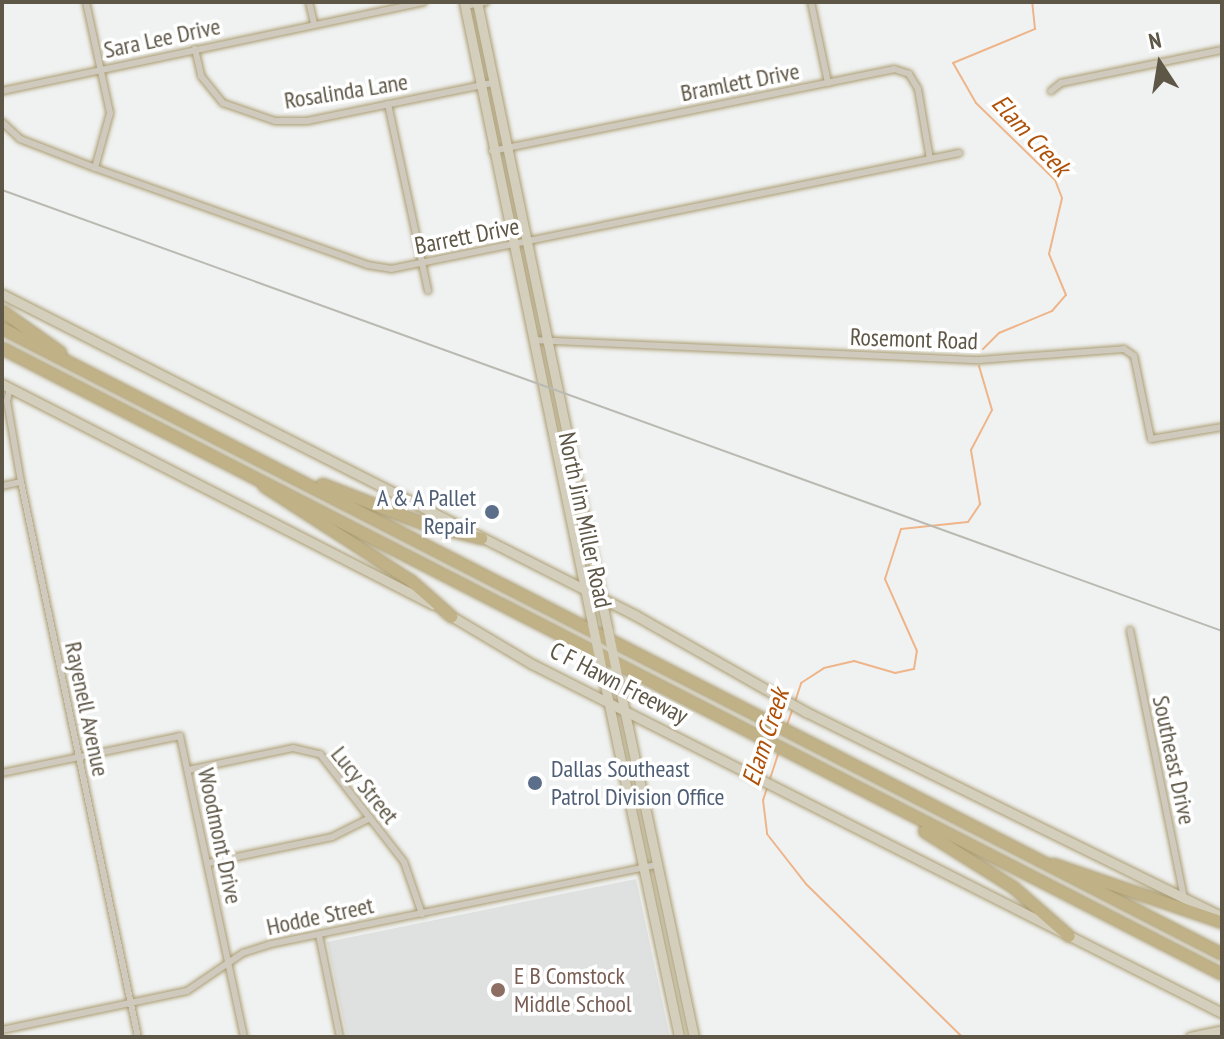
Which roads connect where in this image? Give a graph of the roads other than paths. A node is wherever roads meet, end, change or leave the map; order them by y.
1 (86, 2) edge
2 (309, 2) edge
3 (424, 2) edge
4 (811, 2) edge
5 (480, 3) edge
6 (465, 4) edge
7 (314, 24) junction
8 (195, 49) junction
9 (1222, 50) edge
10 (101, 69) junction
11 (492, 83) junction
12 (828, 83) junction
13 (478, 86) junction
14 (2, 91) edge
15 (1051, 91) dead end
16 (388, 104) junction
17 (2, 122) edge
18 (505, 148) junction
19 (492, 151) junction
20 (959, 153) dead end
21 (930, 159) junction
22 (95, 168) junction
23 (525, 243) junction
24 (511, 246) junction
25 (422, 263) junction
26 (428, 291) dead end
27 (2, 294) edge
28 (2, 311) edge
29 (2, 328) edge
30 (533, 340) junction
31 (546, 340) junction
32 (2, 348) edge
33 (72, 363) junction
34 (6, 386) edge
35 (1222, 427) edge
36 (252, 475) junction
37 (299, 478) junction
38 (21, 482) junction
39 (2, 486) edge
40 (481, 538) junction
41 (578, 547) junction
42 (556, 576) junction
43 (585, 590) junction
44 (601, 597) junction
45 (451, 616) junction
46 (1130, 630) dead end
47 (608, 701) junction
48 (624, 710) junction
49 (633, 754) junction
50 (79, 757) junction
51 (620, 758) junction
52 (188, 770) junction
53 (2, 773) edge
54 (644, 806) junction
55 (631, 808) junction
56 (903, 814) junction
57 (370, 818) junction
58 (1033, 858) junction
59 (208, 863) junction
60 (656, 865) junction
61 (643, 868) junction
62 (1184, 898) junction
63 (422, 914) junction
64 (1222, 920) edge
65 (319, 935) junction
66 (1069, 936) junction
67 (1222, 954) edge
68 (677, 957) junction
69 (663, 959) junction
70 (228, 962) junction
71 (1222, 974) edge
72 (131, 1002) junction
73 (1222, 1013) edge
74 (688, 1014) junction
75 (675, 1017) junction
76 (2, 1030) edge
77 (1222, 1030) edge
78 (138, 1037) edge
79 (244, 1037) edge
80 (340, 1037) edge
81 (679, 1037) edge
82 (694, 1037) edge
83 (1190, 1037) edge

1 - 10 street
2 - 7 street
3 - 7 street, Sara Lee Drive
4 - 12 street
5 - 6 street
5 - 11 main road, North Jim Miller Road
6 - 13 main road, North Jim Miller Road
7 - 8 street, Sara Lee Drive
8 - 10 street, Sara Lee Drive
8 - 16 street, Rosalinda Lane
9 - 15 street
10 - 14 street, Sara Lee Drive
10 - 22 street
11 - 13 street, Rosalinda Lane
11 - 18 main road, North Jim Miller Road
12 - 18 street, Bramlett Drive
12 - 21 street, Bramlett Drive
13 - 16 street, Rosalinda Lane
13 - 19 main road, North Jim Miller Road
16 - 25 street
17 - 22 street, Barrett Drive
18 - 19 street, Bramlett Drive
18 - 23 main road, North Jim Miller Road
19 - 24 main road, North Jim Miller Road
20 - 21 street, Barrett Drive
21 - 23 street, Barrett Drive
22 - 25 street, Barrett Drive
23 - 24 street, Barrett Drive
23 - 31 main road, North Jim Miller Road
24 - 25 street, Barrett Drive
24 - 30 main road, North Jim Miller Road
25 - 26 street
27 - 40 main road
28 - 33 highway
29 - 33 highway, C F Hawn Freeway
30 - 31 street, Rosemont Road
30 - 41 main road, North Jim Miller Road
31 - 35 street, Rosemont Road
31 - 44 main road, North Jim Miller Road
32 - 36 highway, C F Hawn Freeway
33 - 37 highway, C F Hawn Freeway
34 - 38 street, Rayenell Avenue
34 - 45 main road, C F Hawn Freeway
36 - 45 highway
36 - 56 highway, C F Hawn Freeway
37 - 40 highway
37 - 58 highway, C F Hawn Freeway
38 - 39 street
38 - 50 street, Rayenell Avenue
40 - 42 main road
41 - 42 main road
41 - 43 main road, North Jim Miller Road
42 - 43 main road
43 - 44 main road
43 - 47 main road, North Jim Miller Road, bridge
44 - 48 main road, North Jim Miller Road, bridge
44 - 62 main road
45 - 47 main road, C F Hawn Freeway
46 - 62 street, Southeast Drive
47 - 48 main road, C F Hawn Freeway
47 - 51 main road, North Jim Miller Road
48 - 49 main road, North Jim Miller Road
48 - 66 main road, C F Hawn Freeway
49 - 51 main road
49 - 54 main road, North Jim Miller Road
50 - 52 street, Woodmont Drive
50 - 53 street
50 - 72 street, Rayenell Avenue
51 - 55 main road, North Jim Miller Road
52 - 57 street, Lucy Street
52 - 59 street, Woodmont Drive
54 - 55 main road
54 - 60 main road, North Jim Miller Road
55 - 61 main road, North Jim Miller Road
56 - 66 highway
56 - 71 highway, C F Hawn Freeway
57 - 59 street
57 - 63 street, Lucy Street
58 - 64 highway
58 - 67 highway, C F Hawn Freeway
59 - 70 street, Woodmont Drive
60 - 61 street, Hodde Street
60 - 68 main road, North Jim Miller Road
61 - 63 street, Hodde Street
61 - 69 main road, North Jim Miller Road
62 - 64 main road
63 - 65 street, Hodde Street
65 - 70 street, Hodde Street
65 - 80 street
66 - 73 main road, C F Hawn Freeway
68 - 69 main road
68 - 74 main road, North Jim Miller Road
69 - 75 main road, North Jim Miller Road
70 - 72 street, Hodde Street
70 - 79 street, Woodmont Drive
72 - 76 street, Hodde Street
72 - 78 street, Rayenell Avenue
74 - 75 main road
74 - 82 main road, North Jim Miller Road
75 - 81 main road, North Jim Miller Road
77 - 83 main road

